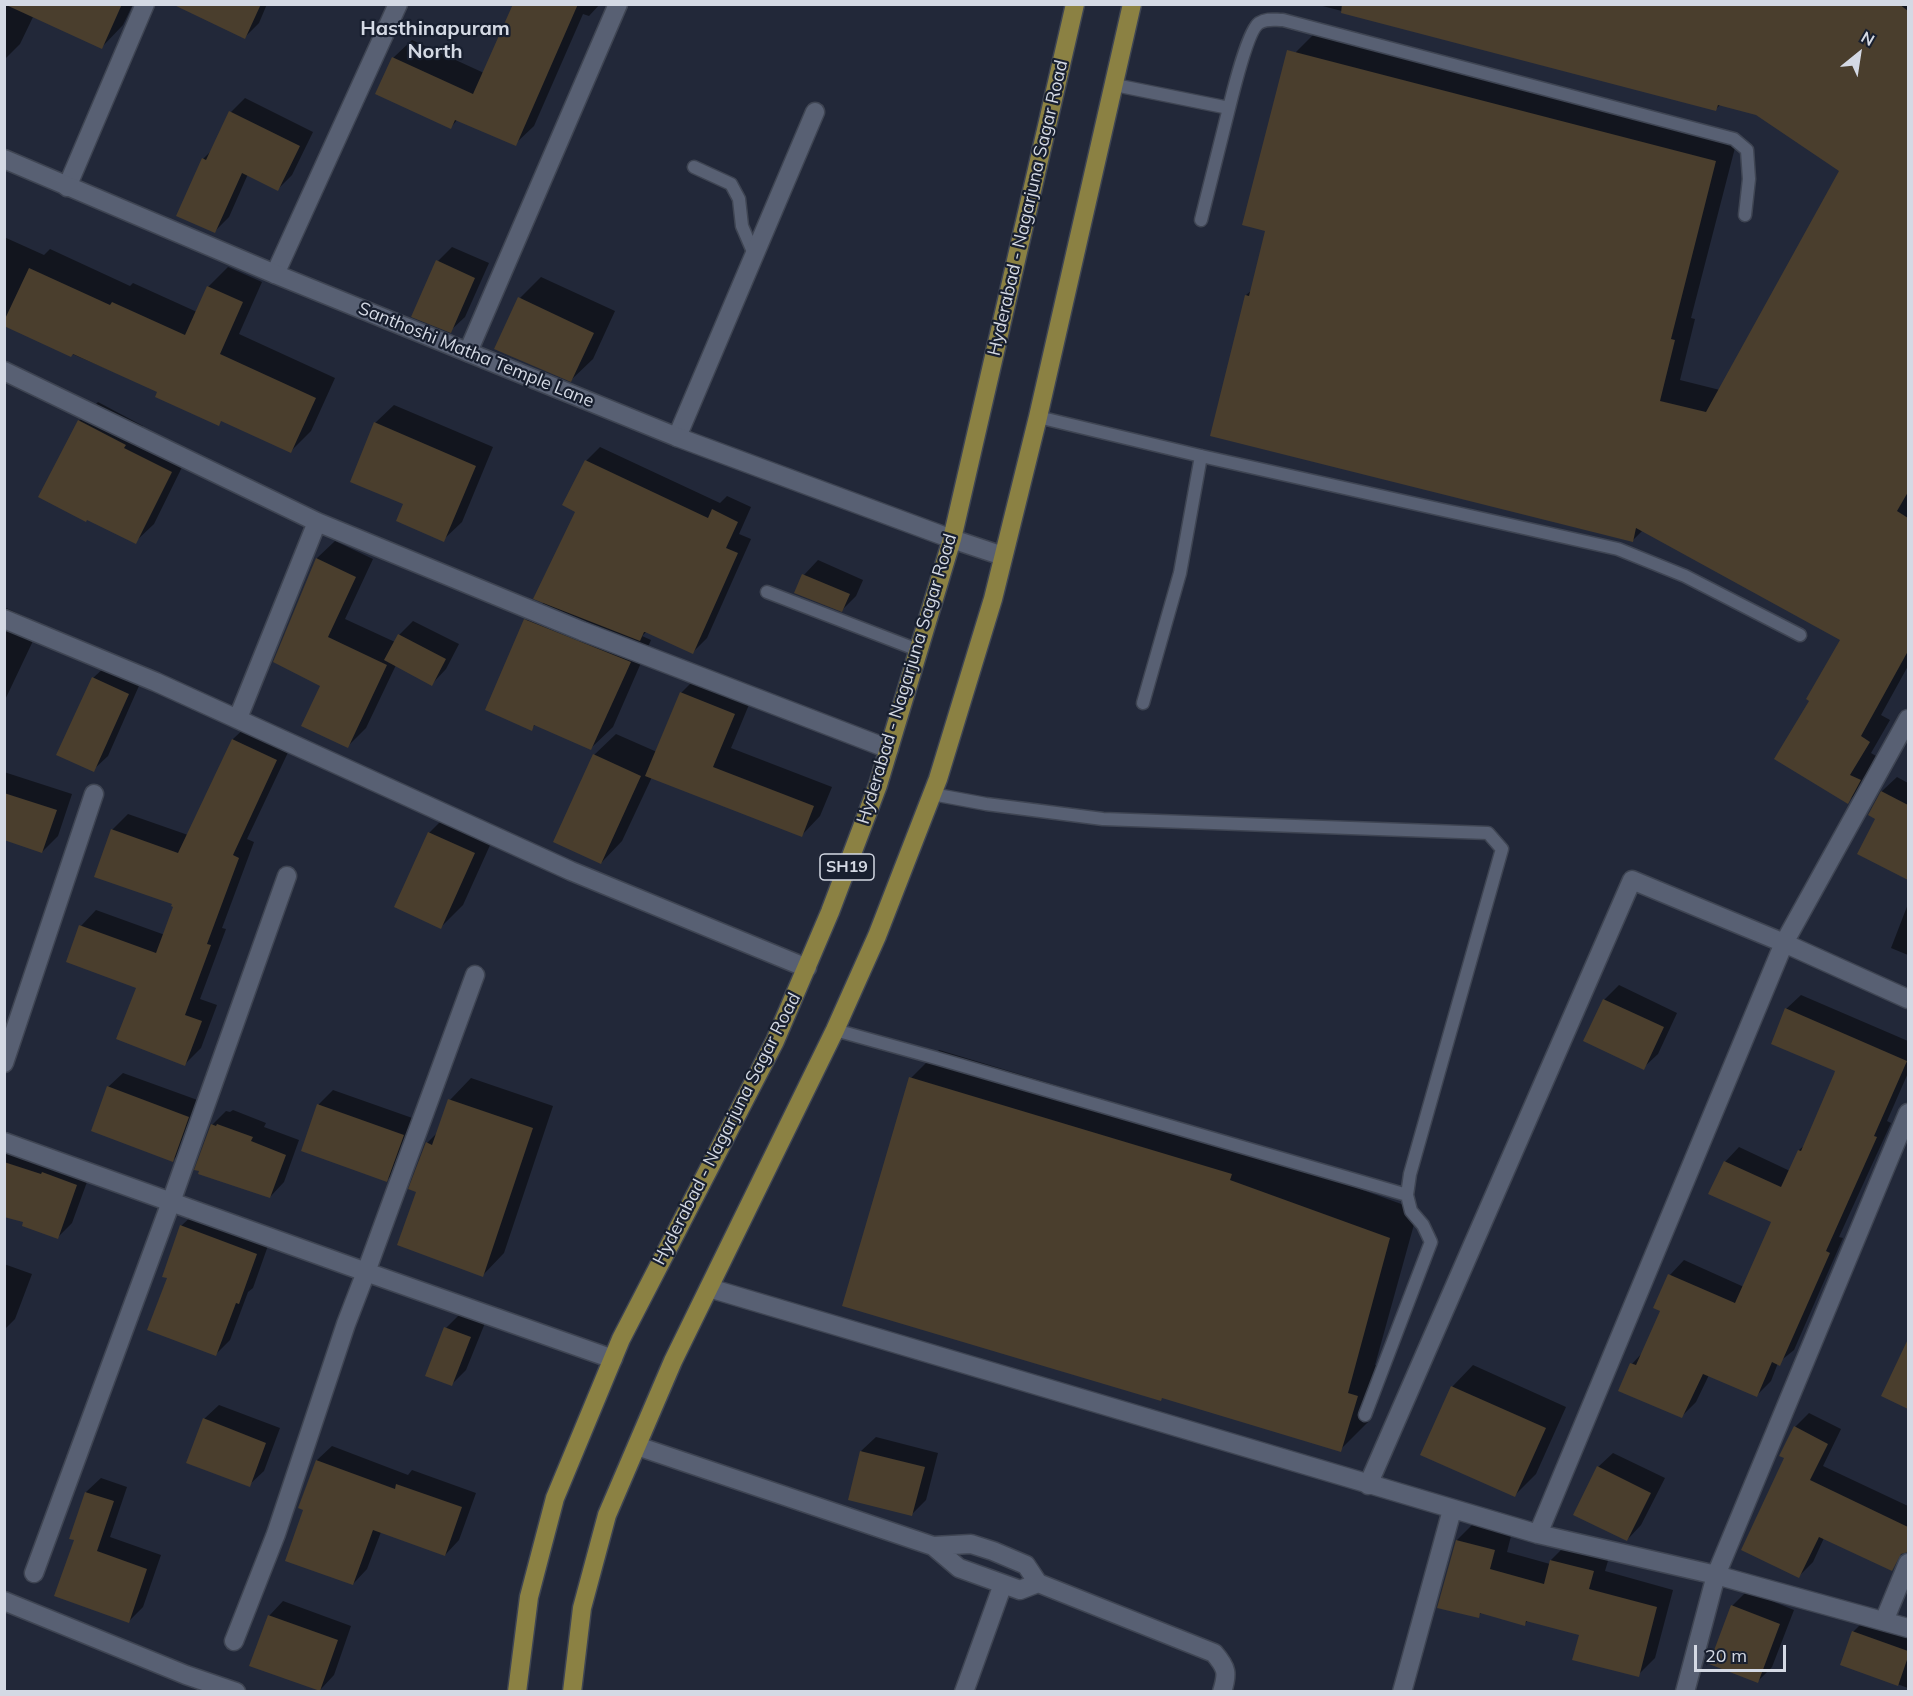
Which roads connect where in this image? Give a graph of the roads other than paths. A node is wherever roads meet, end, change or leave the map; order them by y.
1 (146, 4) edge
2 (398, 4) edge
3 (618, 4) edge
4 (1075, 4) edge
5 (1132, 4) edge
6 (1115, 85) junction
7 (1228, 108) junction
8 (815, 112) dead end
9 (4, 159) edge
10 (694, 167) dead end
11 (67, 187) junction
12 (1745, 215) dead end
13 (1201, 220) dead end
14 (754, 254) junction
15 (275, 274) junction
16 (468, 352) junction
17 (4, 371) edge
18 (1038, 417) junction
19 (677, 437) junction
20 (1201, 456) junction
21 (317, 522) junction
22 (952, 539) junction
23 (1003, 556) junction
24 (767, 592) dead end
25 (4, 619) edge
26 (1800, 635) dead end
27 (918, 650) junction
28 (1143, 703) dead end
29 (238, 718) junction
30 (1908, 719) edge
31 (889, 749) junction
32 (94, 794) dead end
33 (932, 794) junction
34 (287, 876) dead end
35 (1784, 944) junction
36 (807, 968) junction
37 (475, 975) dead end
38 (1908, 999) edge
39 (835, 1030) junction
40 (4, 1063) edge
41 (1908, 1113) edge
42 (4, 1142) edge
43 (1407, 1195) junction
44 (171, 1202) junction
45 (366, 1272) junction
46 (709, 1288) junction
47 (613, 1359) junction
48 (1365, 1415) dead end
49 (637, 1446) junction
50 (1368, 1485) junction
51 (1452, 1510) junction
52 (1538, 1534) junction
53 (933, 1546) junction
54 (1908, 1563) edge
55 (34, 1573) dead end
56 (1716, 1575) junction
57 (1038, 1583) junction
58 (1003, 1584) junction
59 (4, 1601) edge
60 (1884, 1621) junction
61 (1908, 1628) edge
62 (234, 1641) dead end
63 (184, 1683) edge
64 (236, 1692) edge
65 (517, 1692) edge
66 (572, 1692) edge
67 (964, 1692) edge
68 (1222, 1692) edge
69 (1402, 1692) edge
70 (1685, 1692) edge

1 - 11 street
2 - 15 street
3 - 16 street
4 - 22 main road, Hyderabad - Nagarjuna Sagar Road / SH19
5 - 6 main road, SH19
6 - 7 lane
6 - 18 main road, SH19
7 - 12 lane
7 - 13 lane
8 - 14 street
9 - 11 street, Santhoshi Matha Temple Lane
10 - 14 lane
11 - 15 street, Santhoshi Matha Temple Lane
14 - 19 street
15 - 16 street, Santhoshi Matha Temple Lane
16 - 19 street, Santhoshi Matha Temple Lane
17 - 21 street
18 - 20 lane
18 - 23 main road, SH19
19 - 22 street, Santhoshi Matha Temple Lane
20 - 26 lane
20 - 28 lane
21 - 29 street
21 - 31 street
22 - 23 street, Santhoshi Matha Temple Lane
22 - 27 main road, Hyderabad - Nagarjuna Sagar Road / SH19
23 - 33 main road, SH19
24 - 27 lane
25 - 29 street
27 - 31 main road, Hyderabad - Nagarjuna Sagar Road / SH19
29 - 36 street
30 - 35 street
31 - 36 main road, Hyderabad - Nagarjuna Sagar Road / SH19
32 - 40 street
33 - 39 main road, SH19
33 - 43 lane
34 - 44 street
35 - 38 street
35 - 50 street
35 - 52 street
36 - 47 main road, Hyderabad - Nagarjuna Sagar Road / SH19
37 - 45 street
39 - 43 lane
39 - 46 main road, SH19
41 - 56 street
42 - 44 street
43 - 48 lane
44 - 45 street
44 - 55 street
45 - 47 street
45 - 62 street
46 - 49 main road, SH19
46 - 50 street
47 - 65 main road, Hyderabad - Nagarjuna Sagar Road / SH19
49 - 53 street
49 - 66 main road, SH19
50 - 51 street
51 - 52 street
51 - 69 street
52 - 56 street
53 - 57 street
53 - 58 street
54 - 60 street
56 - 60 street
56 - 70 street
57 - 58 street
57 - 68 street
58 - 67 street
59 - 63 street
60 - 61 street
63 - 64 street

